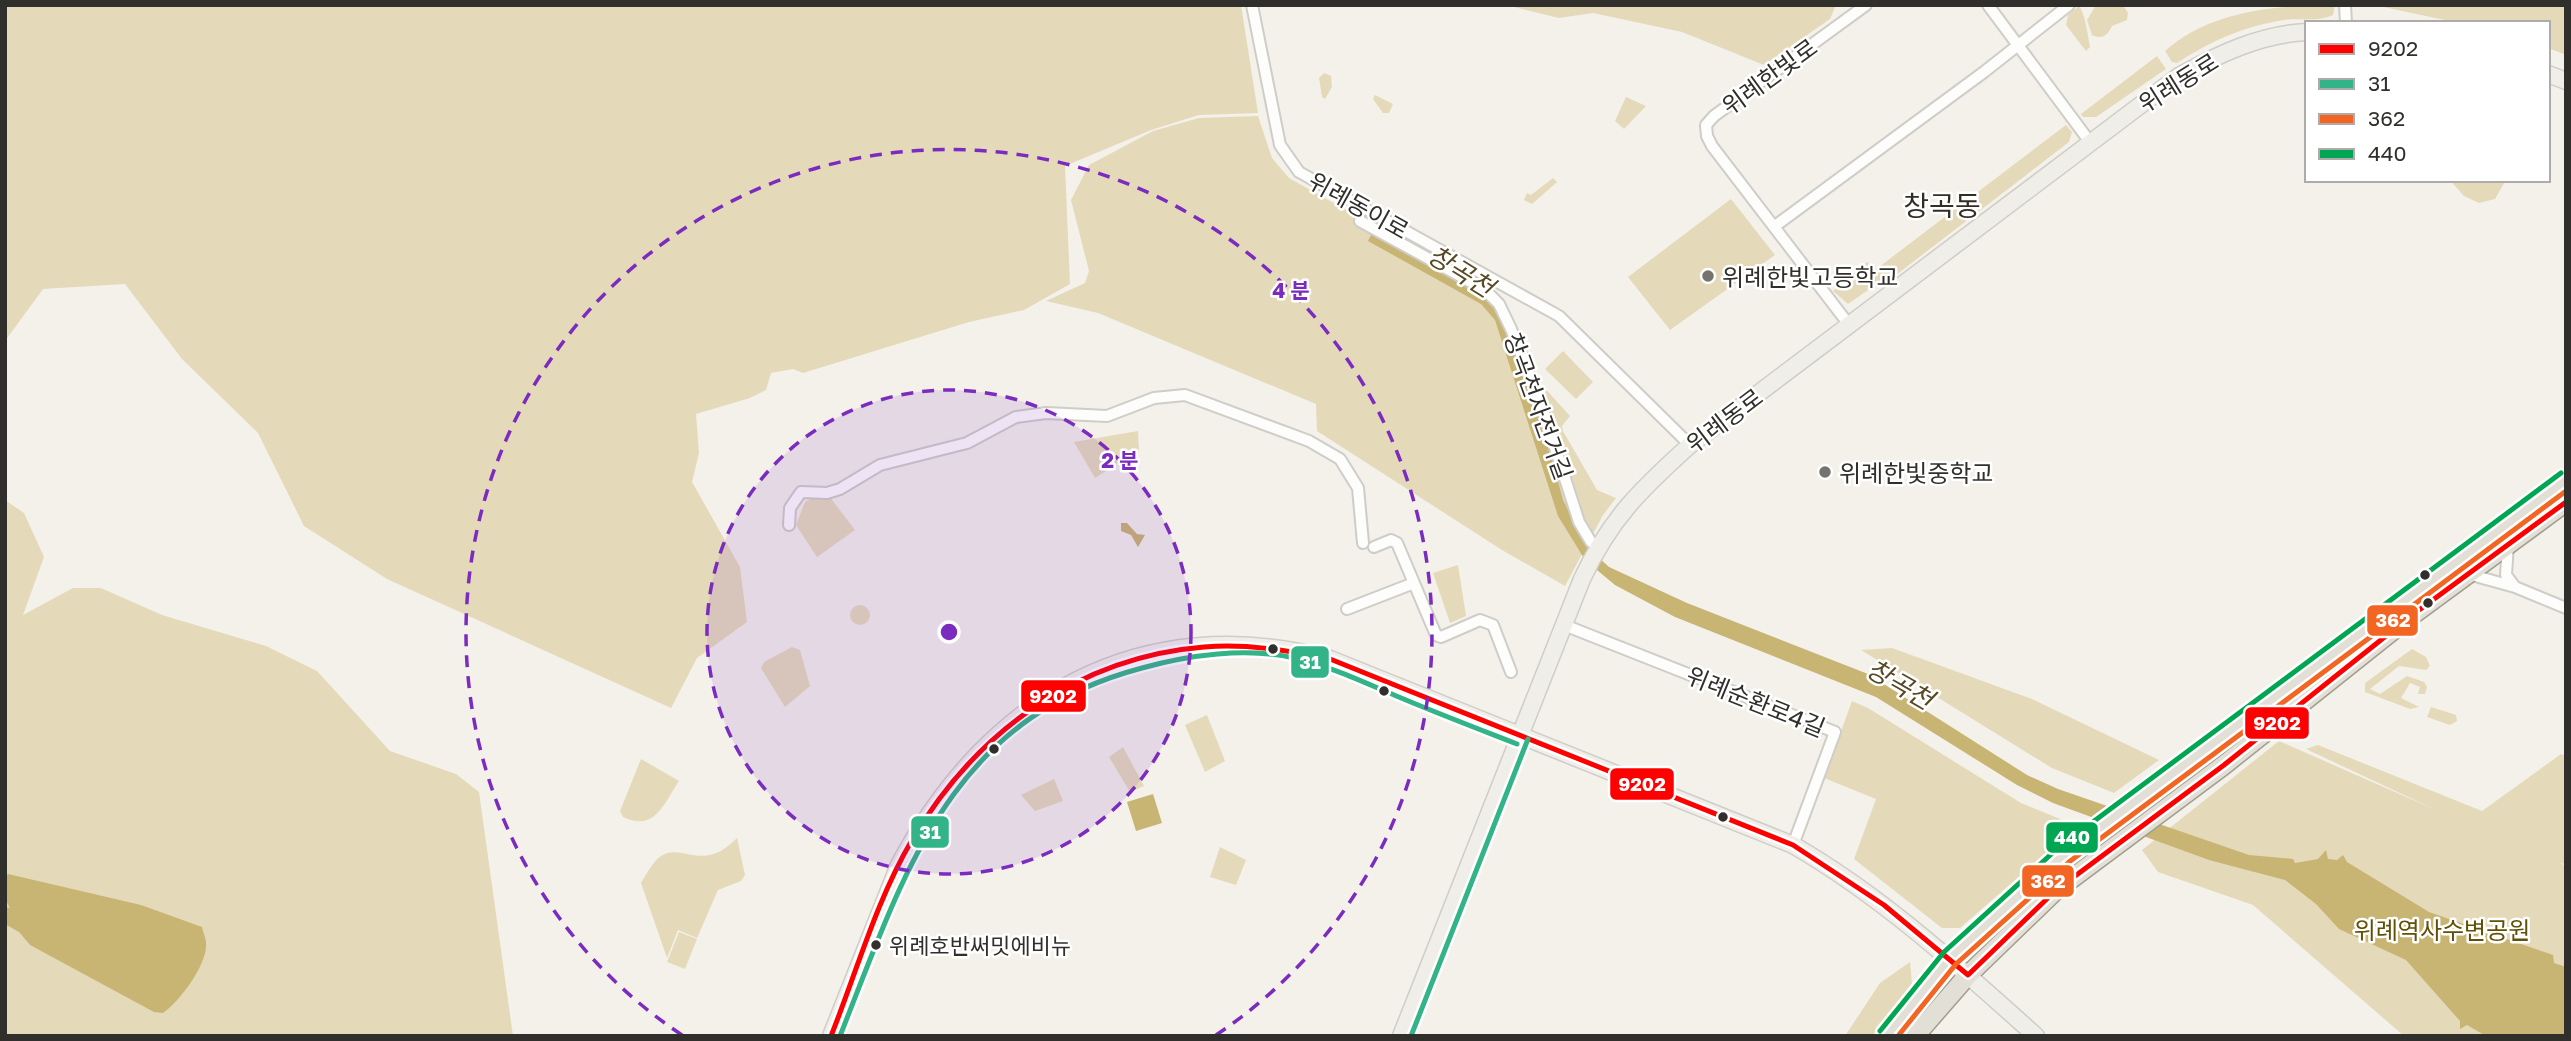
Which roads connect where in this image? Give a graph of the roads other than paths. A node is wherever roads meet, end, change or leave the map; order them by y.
1 (1252, 5) edge
2 (1866, 5) edge
3 (1988, 5) edge
4 (2069, 5) edge
5 (2305, 32) edge
6 (2019, 45) junction
7 (2090, 142) junction
8 (1360, 221) dead end
9 (1775, 226) junction
10 (1850, 326) junction
11 (1689, 445) junction
12 (2566, 480) edge
13 (2566, 502) edge
14 (789, 525) dead end
15 (1591, 542) dead end
16 (2508, 544) junction
17 (2468, 574) junction
18 (1414, 583) junction
19 (2515, 587) junction
20 (2566, 608) edge
21 (1347, 610) dead end
22 (1564, 625) junction
23 (1511, 672) dead end
24 (1520, 736) junction
25 (1793, 845) junction
26 (1950, 958) junction
27 (1968, 975) junction
28 (831, 1036) edge
29 (1401, 1036) edge
30 (1887, 1036) edge
31 (1914, 1036) edge
32 (2036, 1036) edge

1 - 11 street, 위례동이로
2 - 9 street, 위례한빛로
3 - 6 street
4 - 6 street
5 - 7 street, 위례동로
6 - 7 street
6 - 9 street
7 - 10 street, 위례동로
8 - 15 street, 창곡천자전거길
9 - 10 street, 위례한빛로
10 - 11 street, 위례동로
11 - 22 street, 위례동로
12 - 26 main road
13 - 16 main road
14 - 18 street
16 - 17 main road
16 - 19 street
17 - 19 street
17 - 27 main road
18 - 21 street
18 - 23 street
19 - 20 street
22 - 24 street, 위례동로
22 - 25 street, 위례순환로4길
24 - 25 street
24 - 28 street
24 - 29 street, 위례동로
25 - 26 street
26 - 27 street
26 - 30 main road
27 - 31 main road
27 - 32 street

